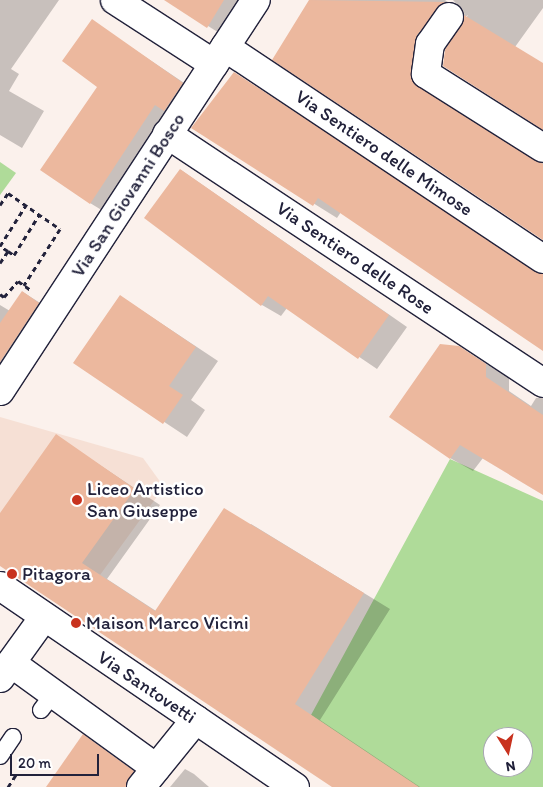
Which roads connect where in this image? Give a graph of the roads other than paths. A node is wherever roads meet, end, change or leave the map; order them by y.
1 (115, 0) edge
2 (256, 0) edge
3 (449, 17) dead end
4 (219, 55) junction
5 (167, 134) junction
6 (543, 148) edge
7 (543, 259) edge
8 (543, 383) edge
9 (0, 391) edge
10 (0, 586) edge
11 (44, 617) junction
12 (5, 671) edge
13 (196, 719) junction
14 (13, 737) dead end
15 (0, 756) edge
16 (148, 777) edge
17 (296, 787) edge

1 - 4 street, Via Sentiero delle Mimose
2 - 4 street, Via San Giovanni Bosco
3 - 6 street
4 - 5 street, Via San Giovanni Bosco
4 - 7 street, Via Sentiero delle Mimose
5 - 8 street, Via Sentiero delle Rose
5 - 9 street, Via San Giovanni Bosco
10 - 11 street, Via Santovetti
11 - 12 street
11 - 13 street, Via Santovetti
12 - 16 street
13 - 16 street
13 - 17 street, Via Santovetti
14 - 15 lane

